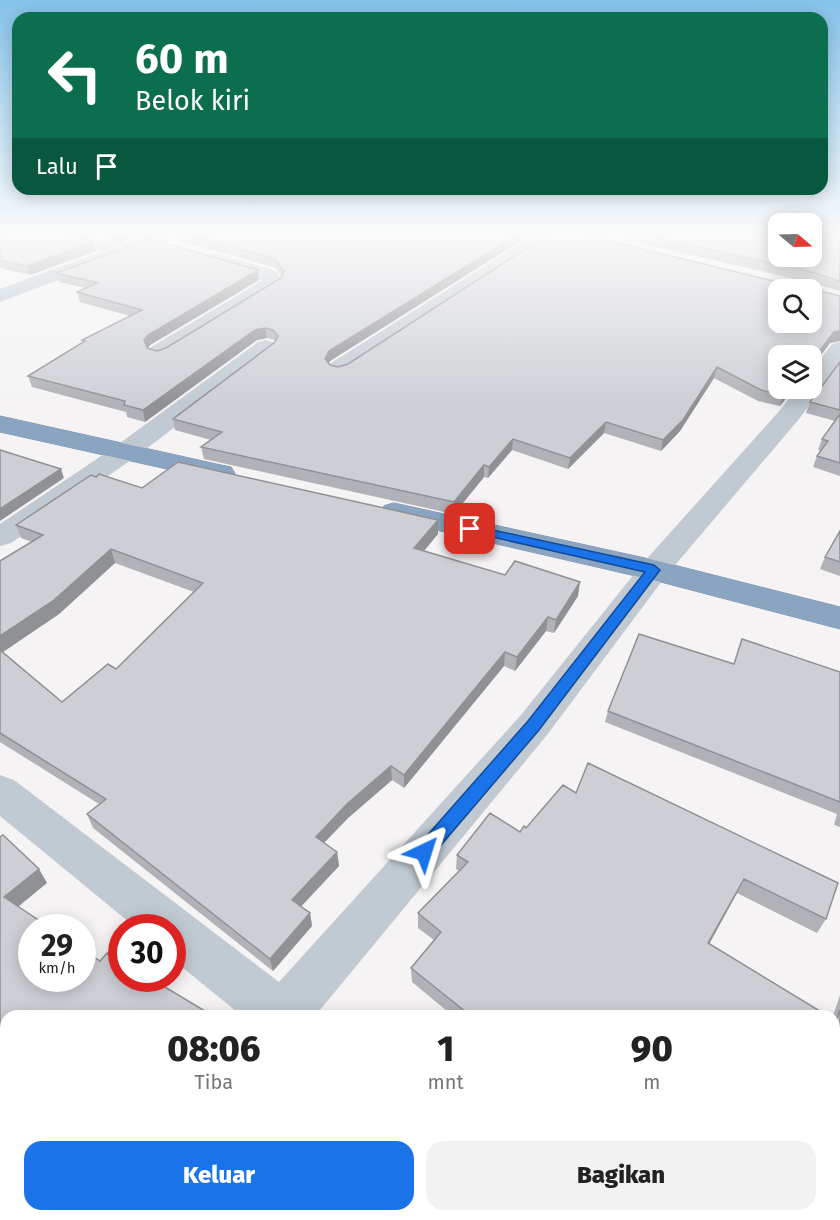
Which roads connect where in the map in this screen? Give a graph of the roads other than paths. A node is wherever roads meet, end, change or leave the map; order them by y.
1 (16, 290) edge
2 (261, 290) edge
3 (458, 290) edge
4 (0, 296) edge
5 (266, 347) edge
6 (840, 349) edge
7 (159, 352) edge
8 (339, 368) edge
9 (822, 372) edge
10 (801, 399) edge
11 (0, 424) edge
12 (125, 452) junction
13 (252, 480) edge
14 (366, 506) edge
15 (0, 537) edge
16 (654, 570) junction
17 (840, 618) edge
18 (0, 792) edge
19 (153, 914) edge
20 (186, 940) edge
21 (274, 1010) edge
22 (287, 1010) edge

1 - 4 main road
2 - 7 street
3 - 8 street
5 - 12 street
6 - 9 street
10 - 16 street
11 - 12 highway
12 - 13 highway
12 - 15 street
14 - 16 highway
16 - 17 highway
16 - 22 street
18 - 19 street
20 - 21 street

